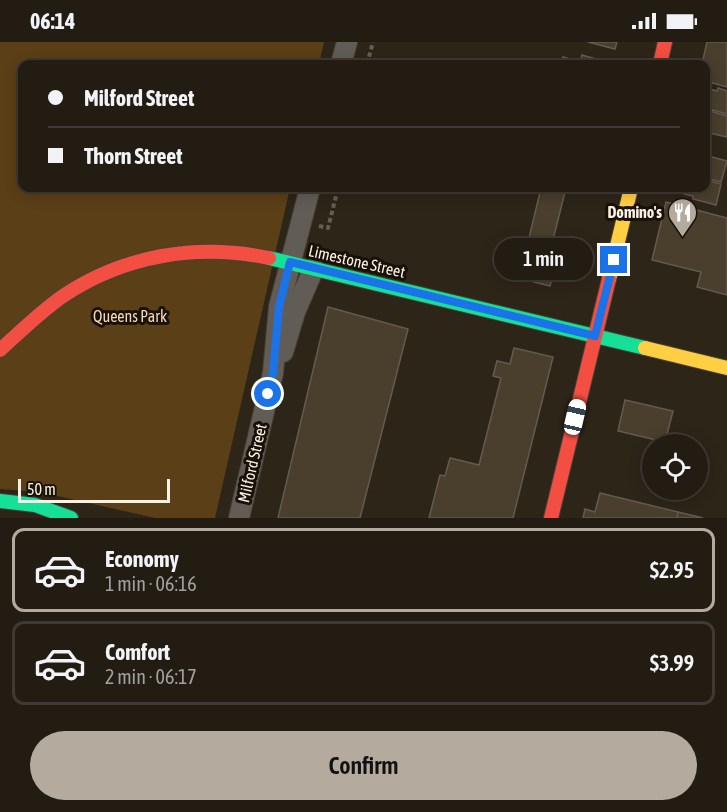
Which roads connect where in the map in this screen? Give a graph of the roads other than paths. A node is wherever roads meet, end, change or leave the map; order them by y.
1 (347, 42) edge
2 (665, 42) edge
3 (342, 60) edge
4 (661, 60) edge
5 (309, 192) edge
6 (630, 192) edge
7 (290, 262) junction
8 (314, 268) junction
9 (595, 336) junction
10 (0, 350) edge
11 (727, 368) edge
12 (273, 373) junction
13 (0, 501) edge
14 (71, 518) edge
15 (239, 518) edge
16 (551, 518) edge

1 - 3 street
2 - 4 main road
5 - 7 street, Milford Street
6 - 9 main road
7 - 8 main road, Limestone Street
7 - 10 main road, Limestone Street
7 - 12 street, Milford Street
8 - 9 main road, Limestone Street
8 - 12 street, Milford Street
9 - 11 main road, Limestone Street
9 - 16 main road
12 - 15 street, Milford Street
13 - 14 main road

